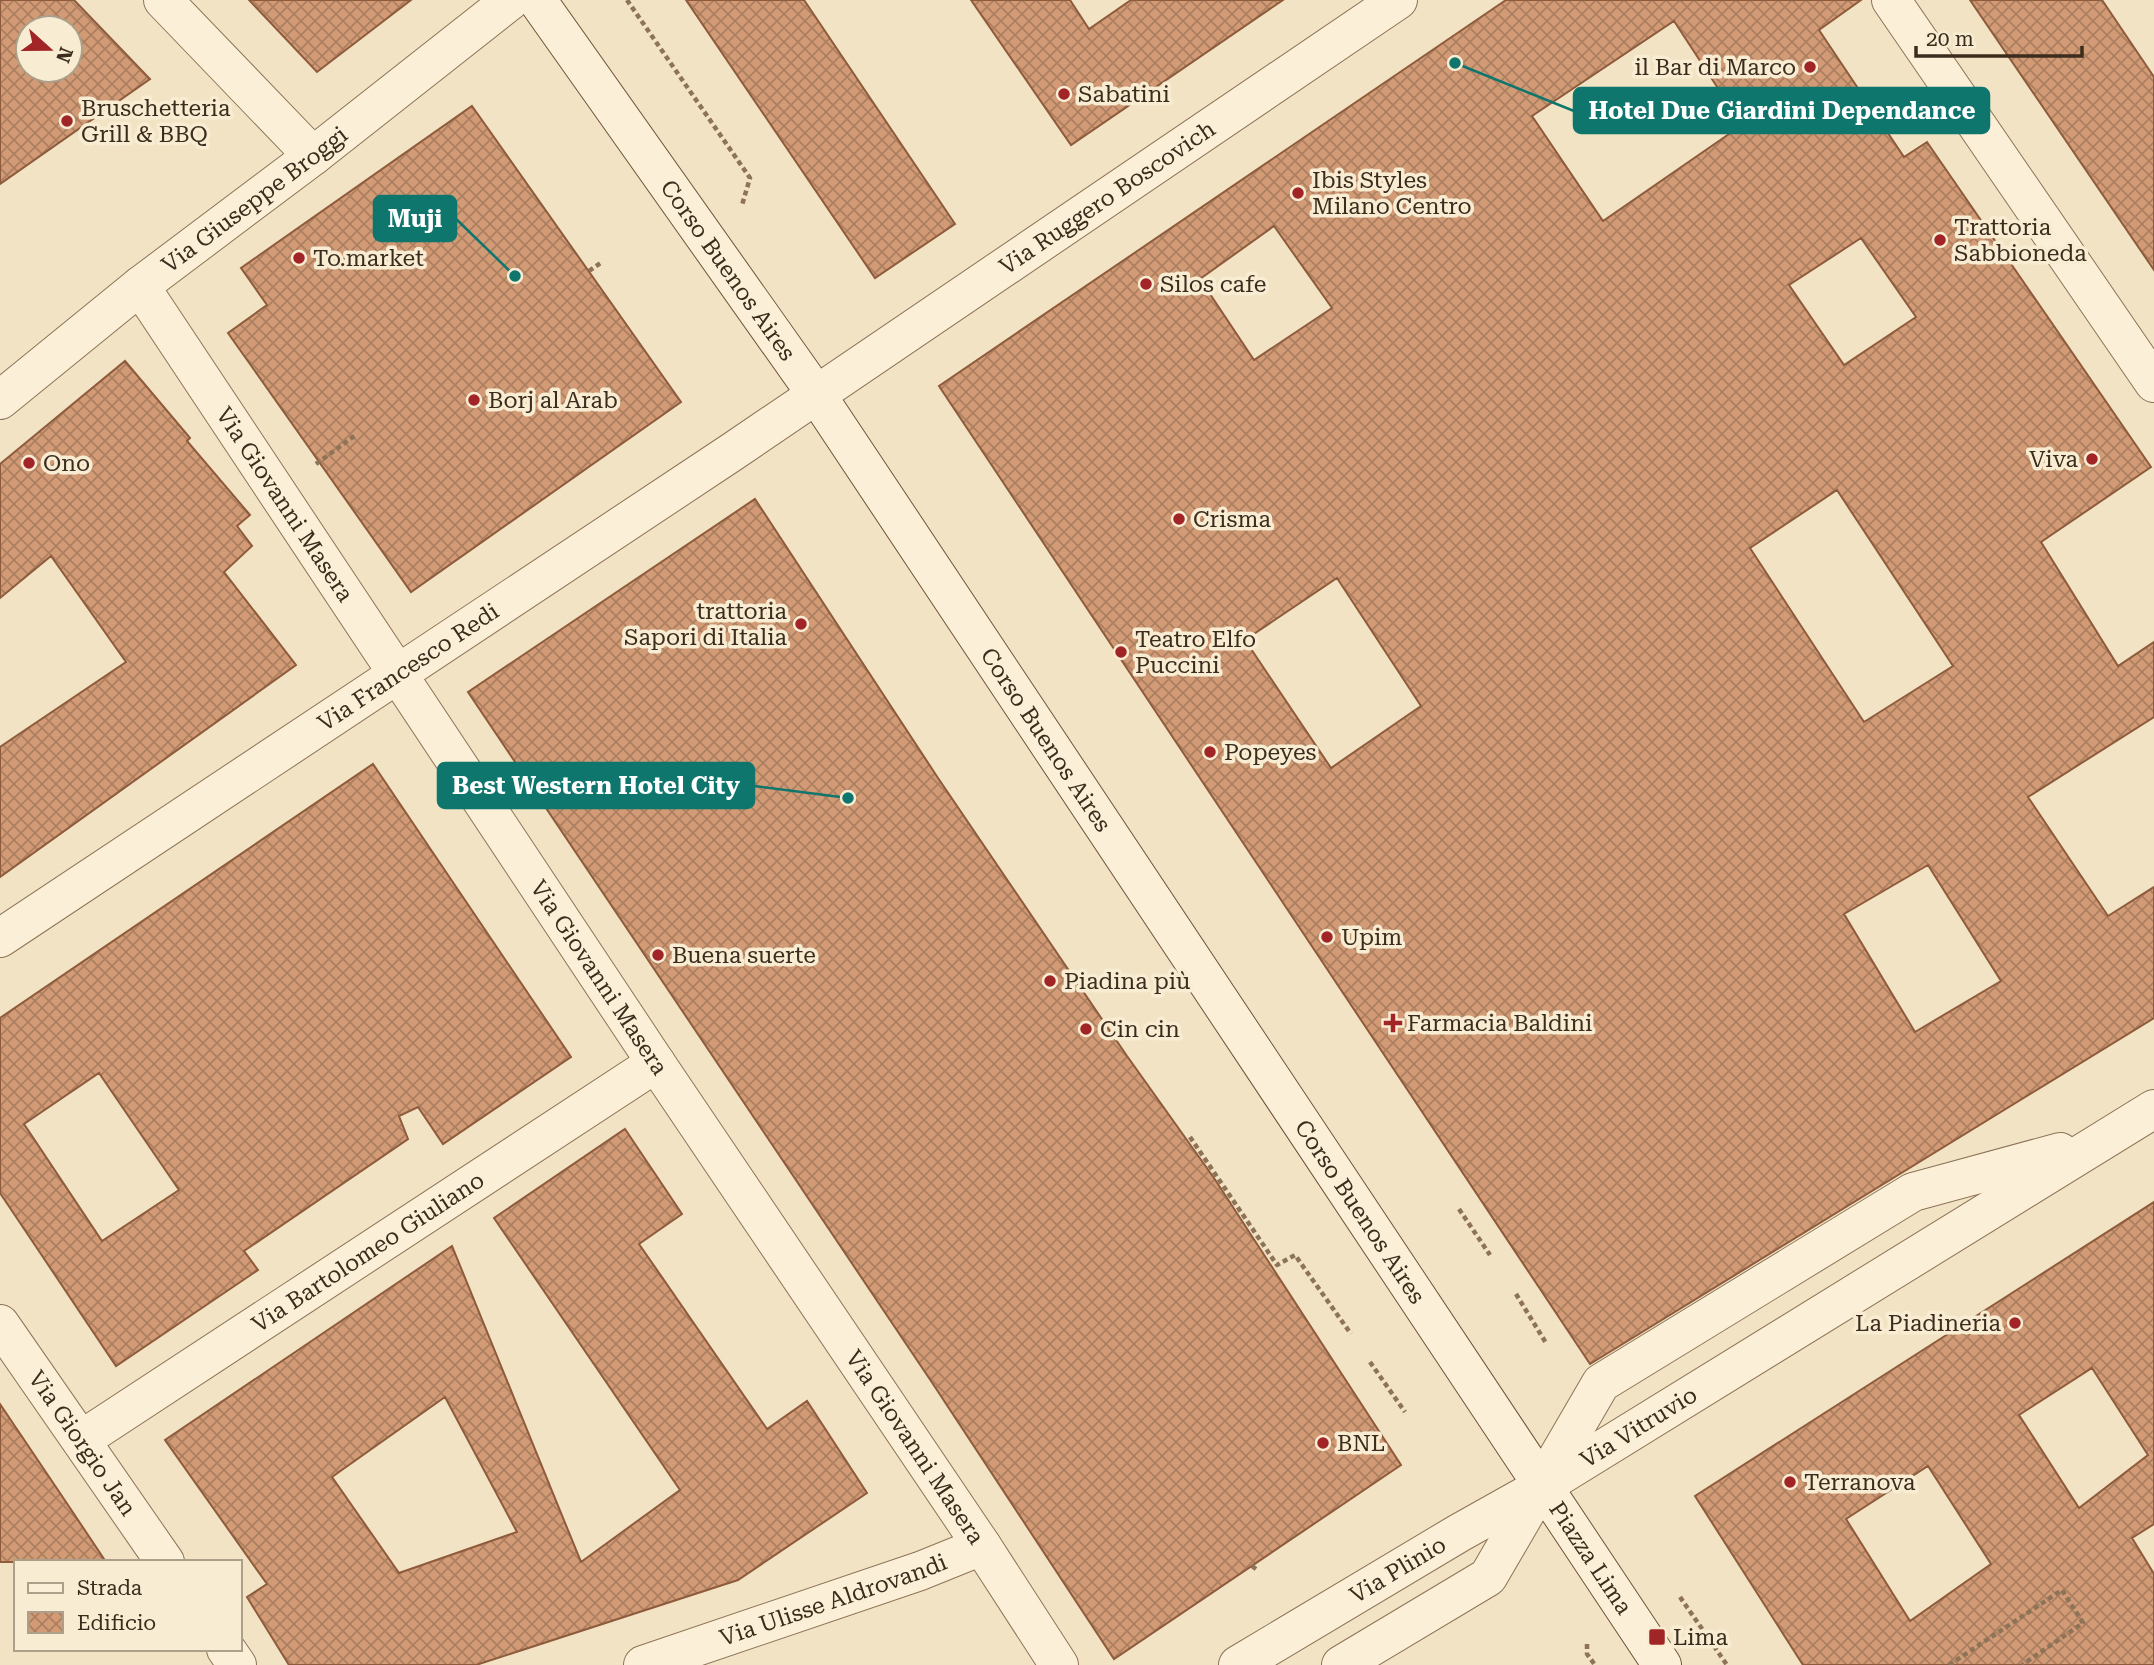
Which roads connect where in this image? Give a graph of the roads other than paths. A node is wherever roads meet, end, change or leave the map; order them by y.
1 (163, 0) edge
2 (511, 0) edge
3 (537, 0) edge
4 (1398, 0) edge
5 (1891, 0) edge
6 (313, 156) junction
7 (140, 286) junction
8 (2154, 383) edge
9 (816, 394) junction
10 (0, 400) edge
11 (397, 673) junction
12 (0, 938) edge
13 (656, 1063) junction
14 (2154, 1110) edge
15 (2074, 1159) junction
16 (0, 1324) edge
17 (81, 1440) junction
18 (1539, 1493) junction
19 (982, 1546) junction
20 (164, 1560) edge
21 (643, 1665) edge
22 (1059, 1665) edge
23 (1238, 1665) edge
24 (1258, 1665) edge
25 (1341, 1665) edge
26 (1662, 1665) edge

1 - 6 street
2 - 6 street, Via Giuseppe Broggi
3 - 9 street, Corso Buenos Aires
4 - 9 street, Via Ruggero Boscovich
5 - 8 street
6 - 7 street, Via Giuseppe Broggi
7 - 10 street, Via Giuseppe Broggi
7 - 11 street, Via Giovanni Masera
9 - 11 street, Via Francesco Redi
9 - 18 street, Corso Buenos Aires
11 - 12 street, Via Francesco Redi
11 - 13 street, Via Giovanni Masera
13 - 17 street, Via Bartolomeo Giuliano
13 - 19 street, Via Giovanni Masera
14 - 15 street, Via Vitruvio
15 - 18 street, Via Vitruvio
15 - 18 street, Via Vitruvio
16 - 17 street, Via Giorgio Jan
17 - 20 street, Via Giorgio Jan
18 - 23 street, Via Plinio
18 - 24 street, Via Plinio
18 - 25 street
18 - 26 street, Piazza Lima
19 - 21 street, Via Ulisse Aldrovandi
19 - 22 street, Via Giovanni Masera

